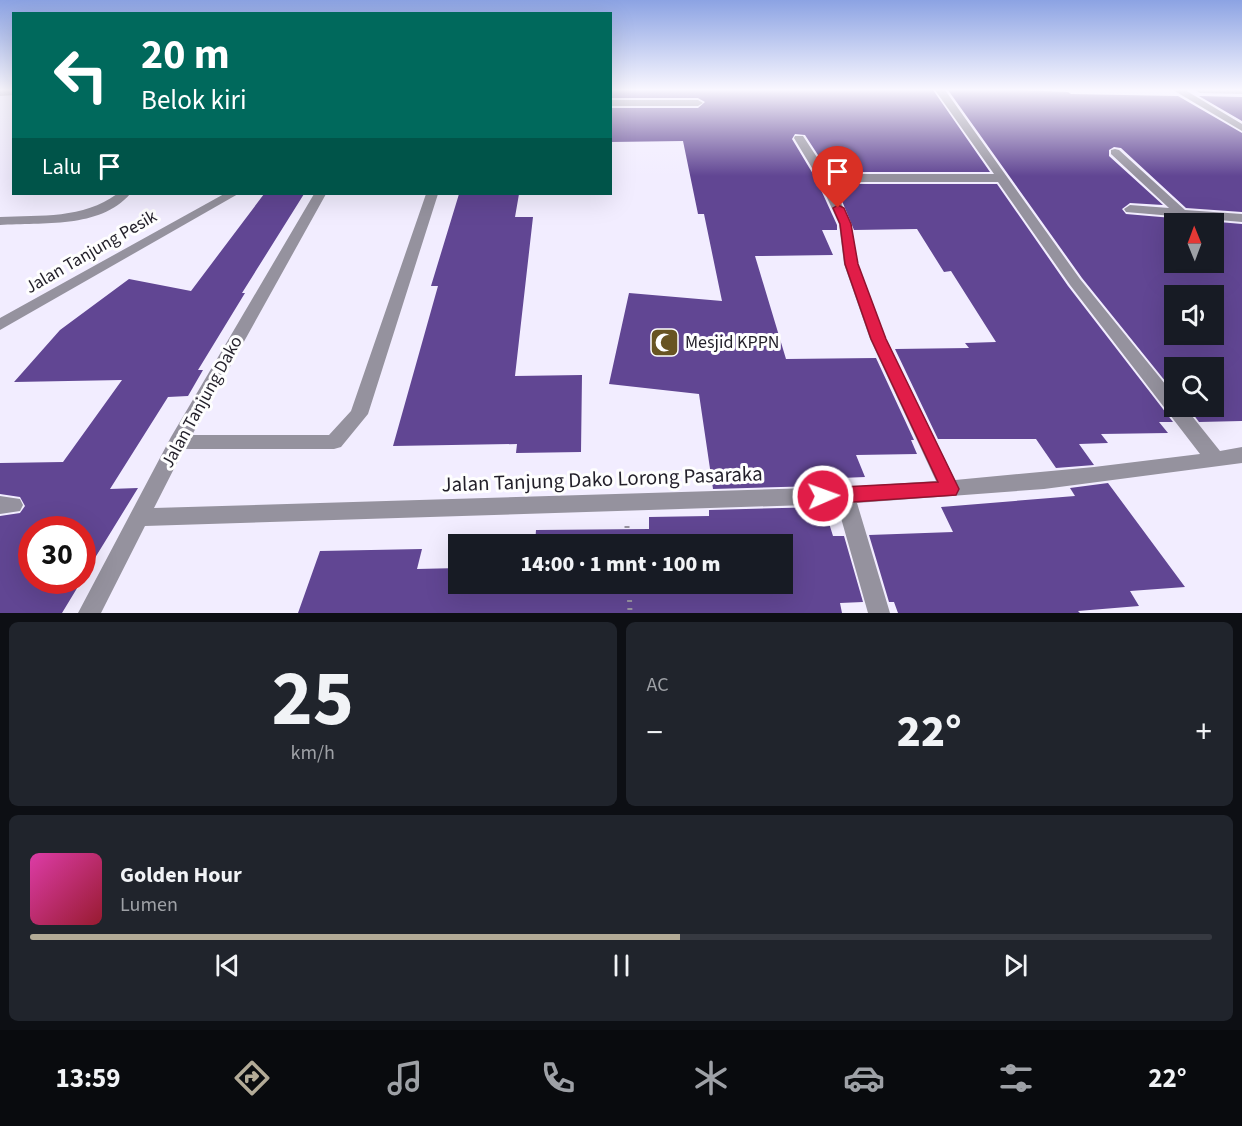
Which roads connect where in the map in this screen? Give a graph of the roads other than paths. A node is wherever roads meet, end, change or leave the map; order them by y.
1 (960, 119) edge
2 (1226, 119) edge
3 (1242, 128) edge
4 (799, 138) dead end
5 (1115, 152) dead end
6 (824, 178) junction
7 (1002, 178) junction
8 (123, 195) edge
9 (230, 195) edge
10 (319, 195) edge
11 (432, 195) edge
12 (1130, 209) dead end
13 (1181, 213) joint
14 (1224, 217) edge
15 (1242, 218) edge
16 (0, 221) edge
17 (0, 325) edge
18 (178, 442) junction
19 (1242, 455) edge
20 (1216, 460) junction
21 (950, 489) junction
22 (845, 495) junction
23 (141, 517) junction
24 (89, 613) edge
25 (879, 613) edge

1 - 7 street
2 - 3 street
4 - 6 street
5 - 13 street
6 - 7 street
6 - 21 street
7 - 20 street
8 - 16 street
9 - 17 street, Jalan Tanjung Pesik
10 - 18 street, Jalan Tanjung Dako
11 - 18 street
12 - 13 street
14 - 15 street
18 - 23 street, Jalan Tanjung Dako
19 - 20 street, Jalan Tanjung Dako Lorong Pasaraka
20 - 21 street, Jalan Tanjung Dako Lorong Pasaraka
21 - 22 street, Jalan Tanjung Dako Lorong Pasaraka
22 - 23 street, Jalan Tanjung Dako Lorong Pasaraka
22 - 25 street
23 - 24 street, Jalan Tanjung Dako

